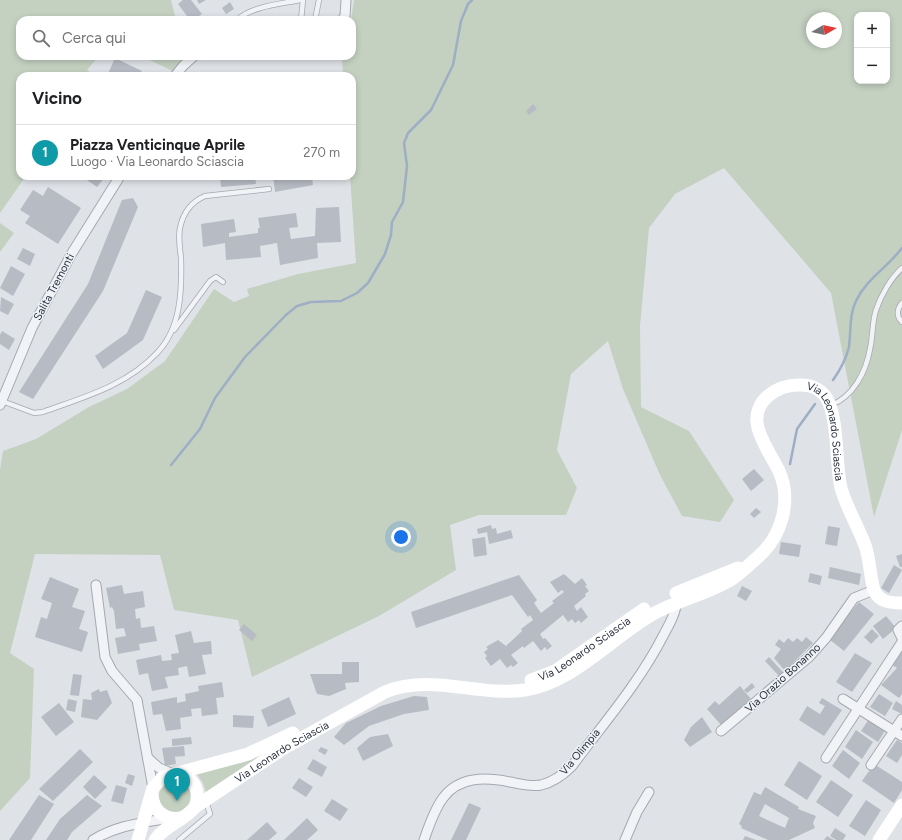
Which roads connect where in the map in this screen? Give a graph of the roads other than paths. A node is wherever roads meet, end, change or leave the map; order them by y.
1 (302, 0) edge
2 (319, 0) edge
3 (346, 0) edge
4 (241, 16) edge
5 (301, 16) edge
6 (315, 16) edge
7 (345, 16) edge
8 (190, 60) edge
9 (179, 72) edge
10 (118, 180) edge
11 (269, 189) dead end
12 (902, 268) edge
13 (223, 282) dead end
14 (902, 303) edge
15 (902, 322) edge
16 (171, 333) junction
17 (1, 403) edge
18 (830, 406) junction
19 (96, 585) dead end
20 (874, 590) junction
21 (677, 597) junction
22 (902, 603) edge
23 (902, 626) edge
24 (902, 638) edge
25 (902, 642) edge
26 (843, 699) dead end
27 (858, 707) junction
28 (902, 719) edge
29 (722, 731) dead end
30 (898, 734) edge
31 (263, 754) junction
32 (148, 758) junction
33 (826, 758) dead end
34 (871, 765) dead end
35 (181, 772) junction
36 (153, 791) junction
37 (649, 792) dead end
38 (204, 802) junction
39 (902, 805) edge
40 (175, 818) junction
41 (902, 821) edge
42 (123, 826) junction
43 (141, 827) edge
44 (157, 839) edge
45 (94, 840) edge
46 (179, 840) edge
47 (424, 840) edge
48 (625, 840) edge
49 (879, 840) edge
50 (889, 840) edge

1 - 4 lane
1 - 5 lane
2 - 6 lane
3 - 7 street
8 - 9 street
10 - 17 street, Salita Tremonti
11 - 16 lane
12 - 18 lane
13 - 16 lane
14 - 15 lane
16 - 17 lane
18 - 20 street, Via Leonardo Sciascia
18 - 21 street, Via Leonardo Sciascia
19 - 32 street
20 - 22 street
20 - 29 street, Via Orazio Bonanno
21 - 31 street, Via Leonardo Sciascia
21 - 47 street, Via Olimpia
23 - 24 street
25 - 27 street
26 - 27 street
27 - 30 street
27 - 33 street
28 - 30 street
30 - 34 street
31 - 35 street, Via Leonardo Sciascia
31 - 38 street, Via Leonardo Sciascia
32 - 35 street
32 - 36 street
35 - 36 street
35 - 38 street
36 - 40 street
36 - 43 street
37 - 48 street
38 - 40 street
38 - 46 lane
39 - 49 street
40 - 43 street
40 - 44 street
41 - 50 street
42 - 43 street
42 - 43 street
42 - 45 street

